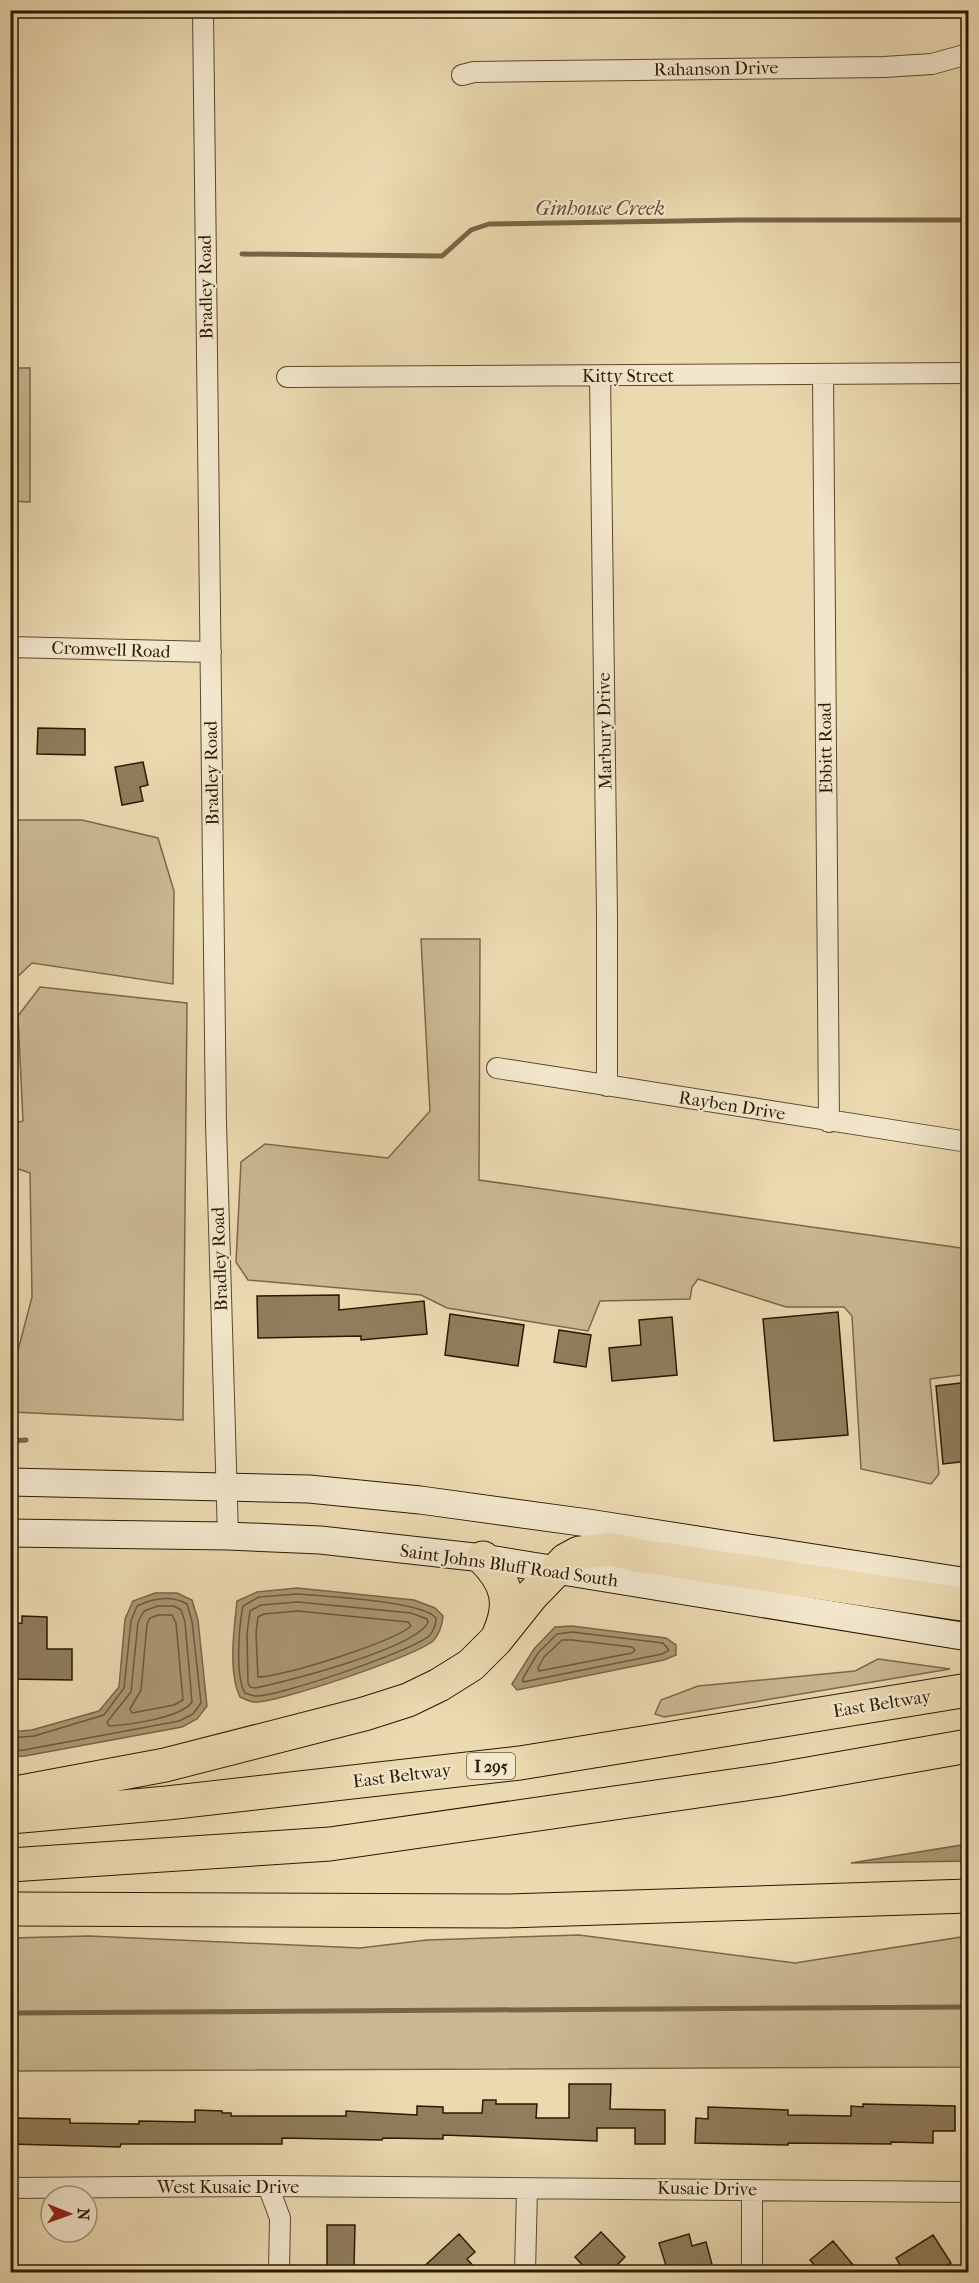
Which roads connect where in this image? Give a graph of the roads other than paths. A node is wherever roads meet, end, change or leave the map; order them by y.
1 (203, 10) edge
2 (969, 54) edge
3 (462, 75) dead end
4 (969, 373) edge
5 (823, 374) junction
6 (600, 376) junction
7 (287, 377) dead end
8 (10, 647) edge
9 (211, 652) junction
10 (497, 1068) dead end
11 (608, 1086) junction
12 (828, 1122) junction
13 (969, 1143) edge
14 (10, 1482) edge
15 (227, 1486) junction
16 (10, 1533) edge
17 (228, 1536) junction
18 (483, 1558) junction
19 (555, 1571) junction
20 (969, 1582) edge
21 (969, 1605) edge
22 (969, 1637) edge
23 (496, 1640) junction
24 (969, 1690) edge
25 (969, 1746) edge
26 (10, 1794) edge
27 (10, 1817) edge
28 (10, 1864) edge
29 (969, 1896) edge
30 (10, 1909) edge
31 (268, 2186) junction
32 (10, 2188) edge
33 (446, 2188) joint
34 (527, 2189) junction
35 (752, 2190) junction
36 (969, 2192) edge
37 (279, 2272) edge
38 (525, 2272) edge
39 (752, 2272) edge

1 - 9 street, Bradley Road
2 - 3 street, Rahanson Drive
4 - 5 street, Kitty Street
5 - 6 street, Kitty Street
5 - 12 street, Ebbitt Road
6 - 7 street, Kitty Street
6 - 11 street, Marbury Drive
8 - 9 street, Cromwell Road
9 - 15 street, Bradley Road
10 - 11 street, Rayben Drive
11 - 12 street, Rayben Drive
12 - 13 street, Rayben Drive
14 - 15 main road
15 - 17 street, Bradley Road
15 - 20 main road
16 - 17 main road, Saint Johns Bluff Road South
17 - 18 main road, Saint Johns Bluff Road South
18 - 19 main road, Saint Johns Bluff Road South
18 - 23 highway
19 - 21 highway
19 - 22 main road, Saint Johns Bluff Road South
19 - 23 highway
23 - 26 highway
24 - 27 highway, East Beltway / I 295
25 - 28 highway
29 - 30 highway
31 - 32 street, West Kusaie Drive
31 - 33 street, West Kusaie Drive
31 - 37 street
33 - 34 street, Kusaie Drive
34 - 35 street, Kusaie Drive
34 - 38 street
35 - 36 street, Kusaie Drive
35 - 39 street

